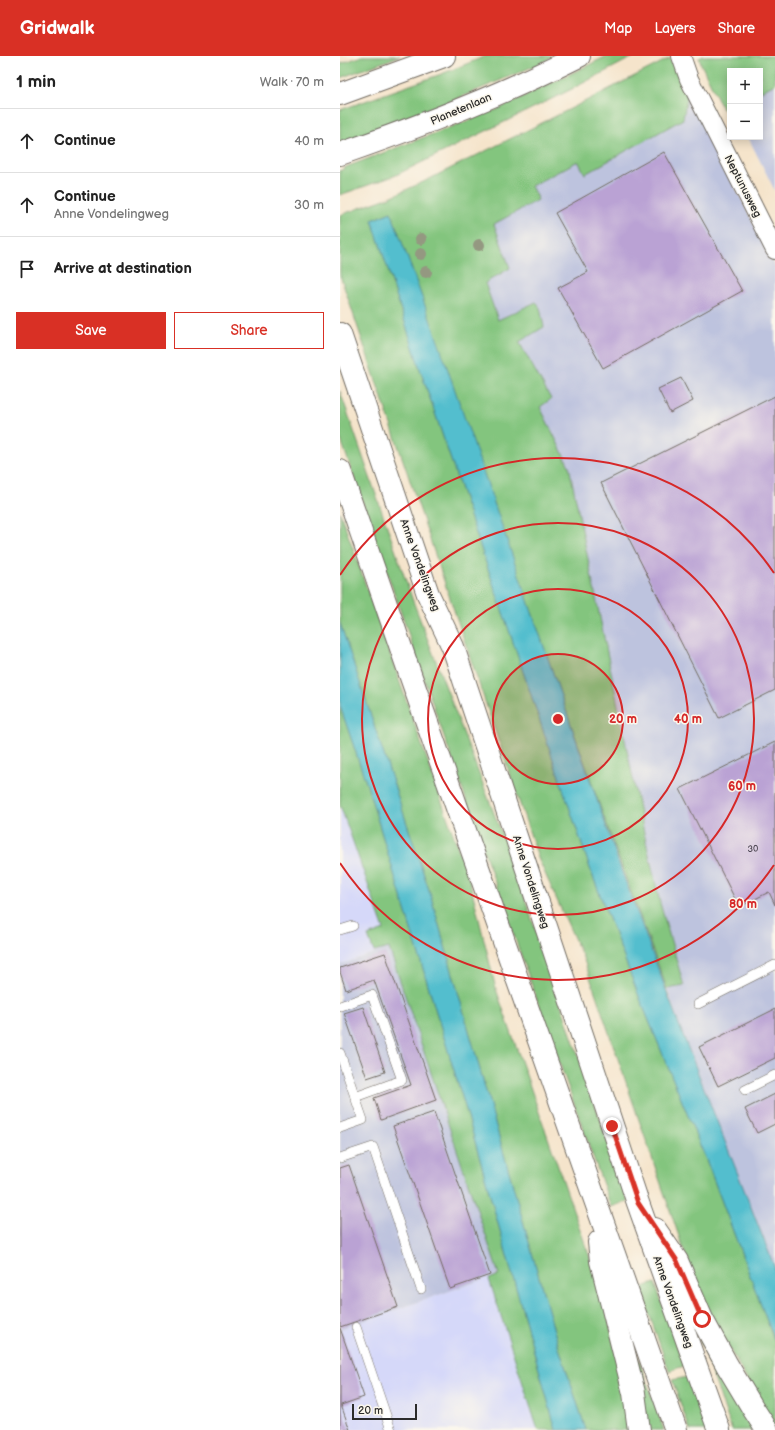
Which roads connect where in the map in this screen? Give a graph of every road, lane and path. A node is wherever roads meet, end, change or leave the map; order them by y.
1 (444, 56) edge
2 (579, 56) edge
3 (681, 56) edge
4 (340, 94) edge
5 (340, 154) edge
6 (775, 250) edge
7 (340, 334) edge
8 (340, 472) edge
9 (353, 926) dead end
10 (340, 930) edge
11 (775, 965) edge
12 (698, 1004) dead end
13 (340, 1006) edge
14 (340, 1053) edge
15 (342, 1067) edge
16 (775, 1075) edge
17 (745, 1090) dead end
18 (355, 1096) junction
19 (340, 1128) edge
20 (340, 1158) edge
21 (638, 1203) junction
22 (597, 1207) junction
23 (421, 1289) dead end
24 (356, 1327) dead end
25 (391, 1430) edge
26 (639, 1430) edge
27 (676, 1430) edge
28 (719, 1430) edge
29 (767, 1430) edge

1 - 4 main road
2 - 5 main road, Planetenlaan
3 - 6 street, Neptunusweg
7 - 21 main road, Anne Vondelingweg
8 - 22 main road
9 - 10 lane
11 - 12 lane
13 - 18 lane
14 - 15 lane
15 - 18 lane
16 - 17 lane
18 - 19 lane
20 - 23 lane
21 - 28 main road, Anne Vondelingweg
21 - 29 main road
22 - 26 main road
22 - 27 main road
24 - 25 lane

